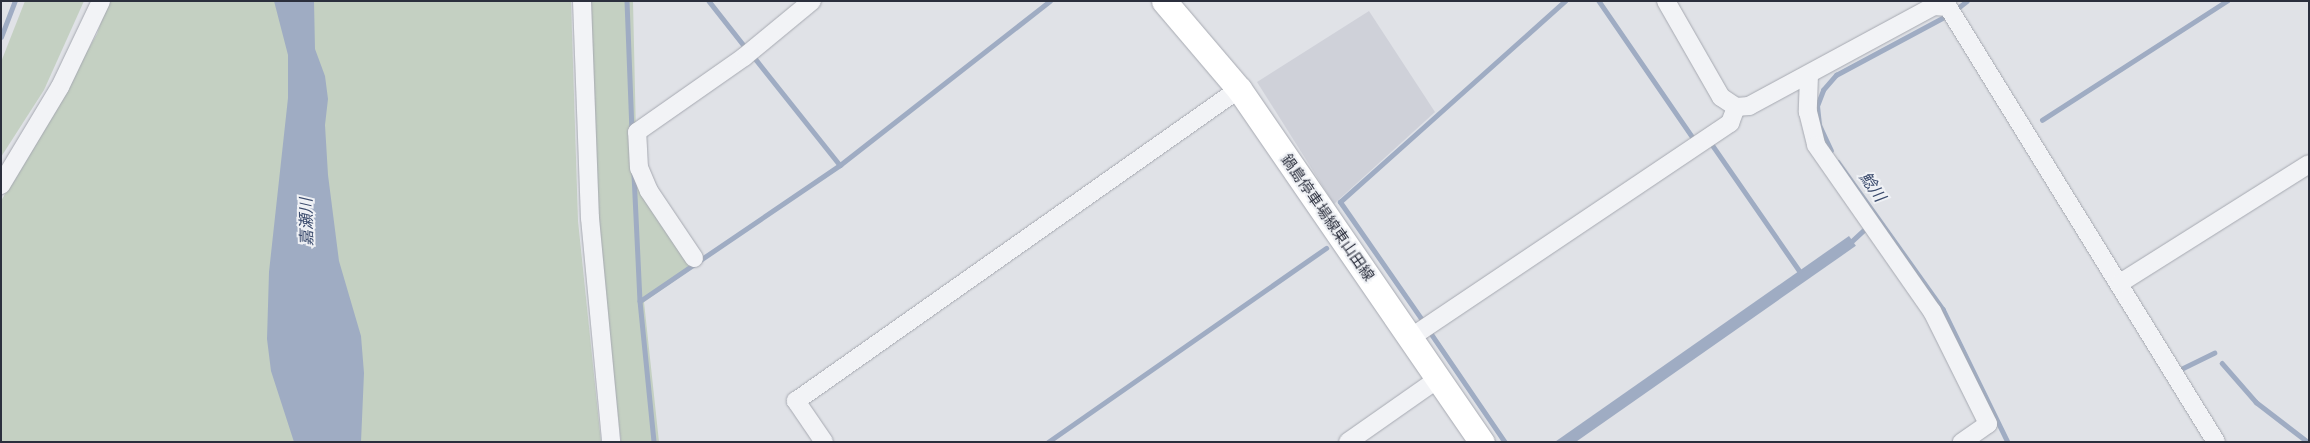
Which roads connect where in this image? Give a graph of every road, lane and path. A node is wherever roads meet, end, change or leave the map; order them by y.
1 (101, 1) edge
2 (582, 1) edge
3 (812, 1) edge
4 (1164, 1) edge
5 (1666, 1) edge
6 (1945, 4) edge
7 (1809, 75) junction
8 (1239, 90) junction
9 (1736, 107) junction
10 (2309, 164) edge
11 (1, 185) edge
12 (694, 258) dead end
13 (2120, 283) junction
14 (1421, 331) junction
15 (1438, 379) junction
16 (610, 442) edge
17 (824, 442) edge
18 (1348, 442) edge
19 (1482, 442) edge
20 (1962, 442) edge
21 (2216, 442) edge

1 - 11 street
2 - 16 street
3 - 12 street
4 - 8 main road, 鍋島停車場線東山田線
5 - 9 street
6 - 7 street
6 - 13 street
7 - 9 street
7 - 20 street
8 - 14 main road, 鍋島停車場線東山田線
8 - 17 street
9 - 14 street
10 - 13 street
13 - 21 street
14 - 15 main road, 鍋島停車場線東山田線
15 - 18 street
15 - 19 main road, 鍋島停車場線東山田線

